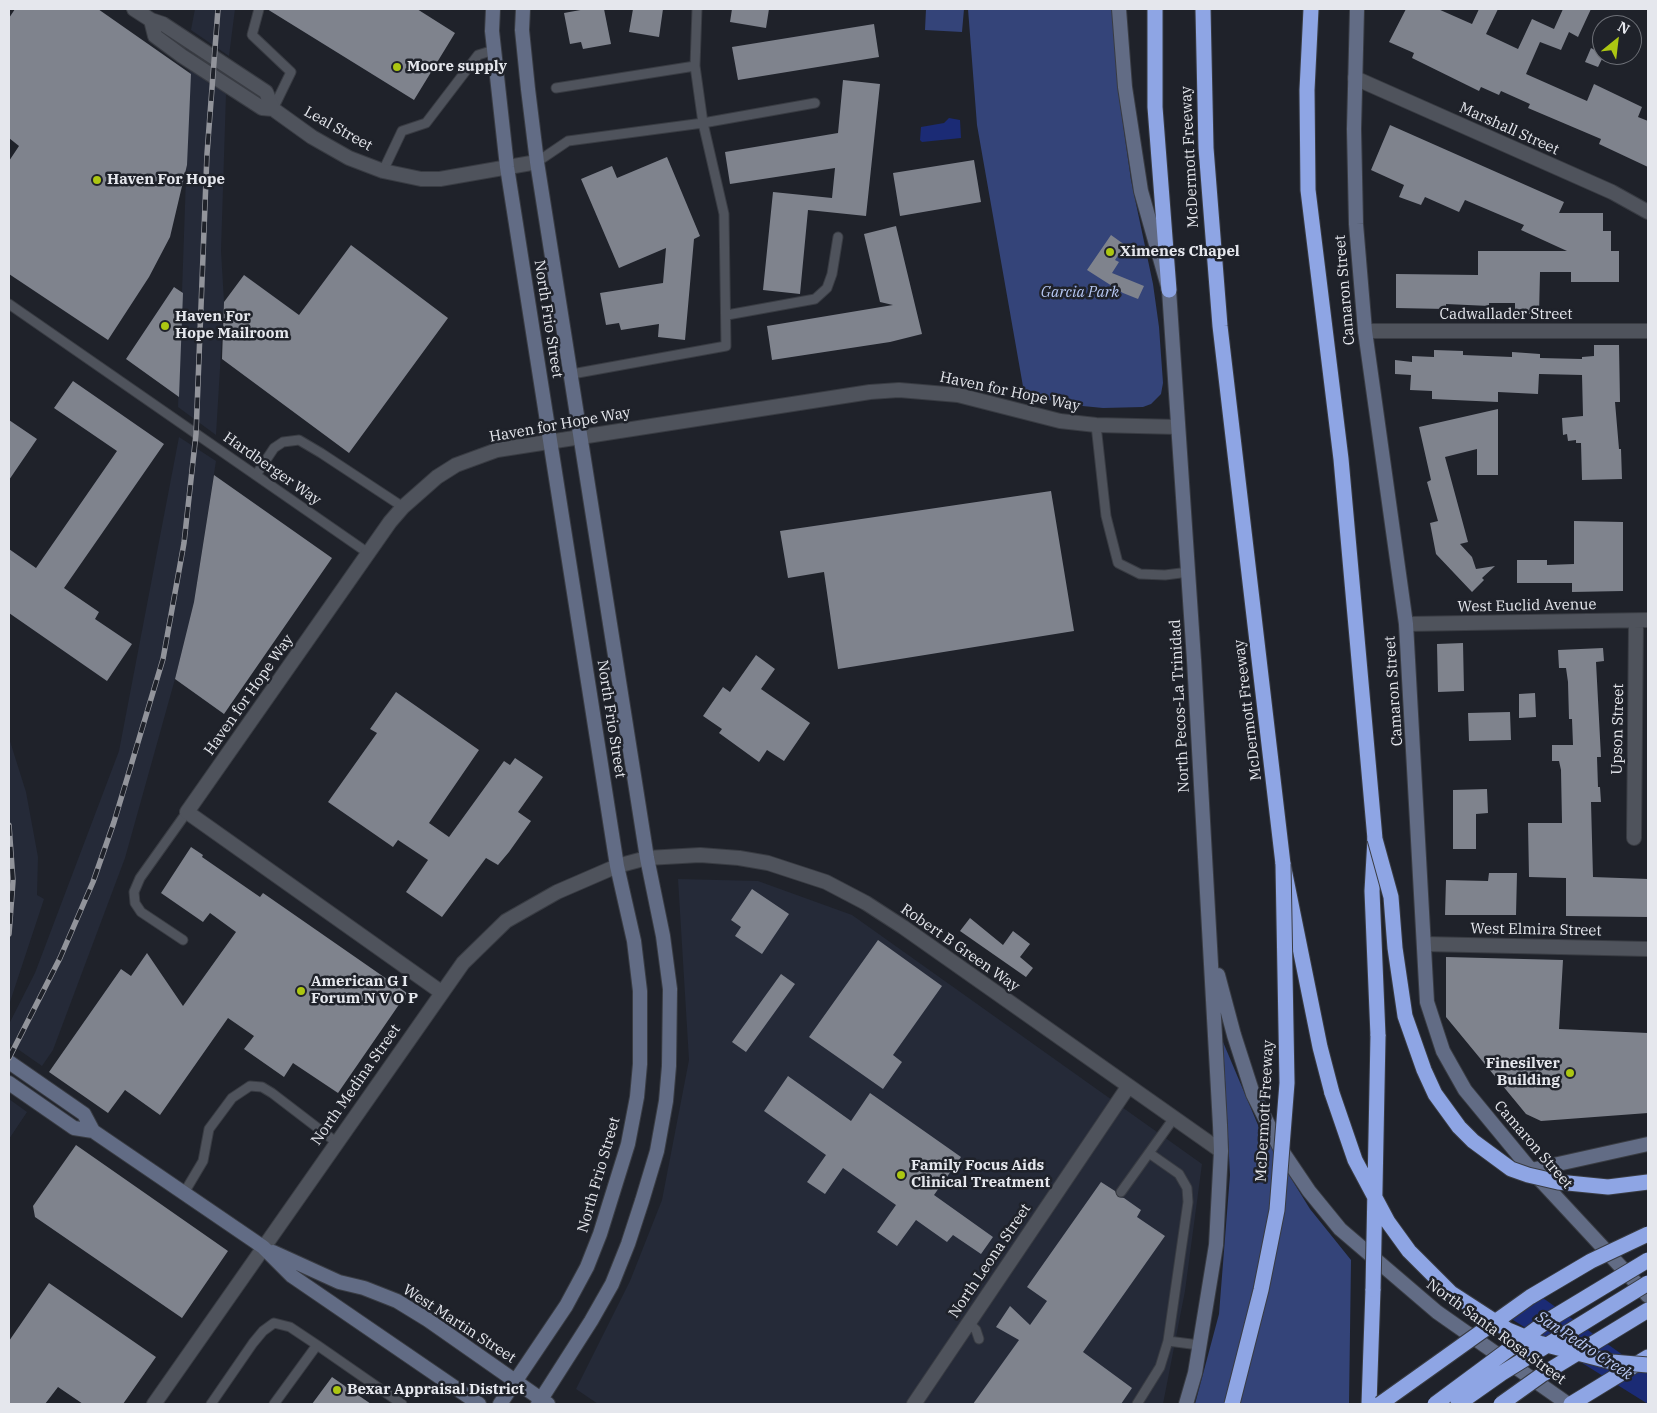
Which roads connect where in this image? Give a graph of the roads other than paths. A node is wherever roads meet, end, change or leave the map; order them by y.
1 (134, 9) edge
2 (259, 9) edge
3 (493, 9) edge
4 (523, 9) edge
5 (697, 9) edge
6 (1119, 9) edge
7 (1156, 9) edge
8 (1204, 9) edge
9 (1310, 9) edge
10 (1357, 9) edge
11 (494, 50) junction
12 (694, 66) junction
13 (1355, 78) junction
14 (556, 88) dead end
15 (815, 103) dead end
16 (274, 109) junction
17 (703, 123) junction
18 (538, 162) junction
19 (507, 167) junction
20 (383, 171) junction
21 (1648, 212) edge
22 (838, 237) dead end
23 (1169, 290) junction
24 (9, 304) edge
25 (727, 315) junction
26 (1365, 331) junction
27 (1648, 332) edge
28 (572, 374) junction
29 (1096, 425) junction
30 (1178, 427) junction
31 (582, 436) junction
32 (551, 441) junction
33 (256, 475) junction
34 (403, 507) junction
35 (368, 553) junction
36 (1189, 572) junction
37 (1642, 620) edge
38 (1406, 624) junction
39 (187, 812) junction
40 (1634, 838) dead end
41 (1375, 839) junction
42 (647, 858) junction
43 (1283, 864) junction
44 (617, 866) junction
45 (1210, 927) junction
46 (182, 940) dead end
47 (1424, 944) junction
48 (1648, 949) edge
49 (441, 992) junction
50 (9, 1062) edge
51 (9, 1083) edge
52 (1128, 1087) junction
53 (1174, 1118) junction
54 (93, 1130) junction
55 (336, 1142) junction
56 (1648, 1144) edge
57 (1221, 1151) junction
58 (1149, 1153) junction
59 (1531, 1170) junction
60 (1648, 1182) edge
61 (1121, 1192) dead end
62 (184, 1193) junction
63 (1648, 1234) edge
64 (263, 1247) junction
65 (1648, 1260) edge
66 (1648, 1283) edge
67 (1648, 1296) edge
68 (1648, 1310) edge
69 (968, 1322) junction
70 (979, 1340) dead end
71 (1168, 1341) junction
72 (317, 1345) junction
73 (1200, 1345) junction
74 (1648, 1357) edge
75 (1648, 1365) edge
76 (516, 1381) junction
77 (543, 1403) edge
78 (154, 1404) edge
79 (211, 1404) edge
80 (274, 1404) edge
81 (402, 1404) edge
82 (479, 1404) edge
83 (500, 1404) edge
84 (914, 1404) edge
85 (1136, 1404) edge
86 (1186, 1404) edge
87 (1232, 1404) edge
88 (1369, 1404) edge
89 (1380, 1404) edge
90 (1436, 1404) edge
91 (1458, 1404) edge
92 (1501, 1404) edge
93 (1570, 1404) edge

1 - 16 street, Leal Street
2 - 16 lane
3 - 11 main road, North Frio Street
4 - 18 main road, North Frio Street
5 - 12 lane
6 - 23 main road, North Pecos-La Trinidad
7 - 23 highway
8 - 43 highway, McDermott Freeway
9 - 41 highway
10 - 13 main road, Camaron Street
11 - 19 main road, North Frio Street
11 - 20 lane
12 - 14 lane
12 - 17 lane
13 - 21 street, Marshall Street
13 - 26 main road, Camaron Street
15 - 17 lane
16 - 20 street, Leal Street
17 - 18 lane
17 - 25 lane
18 - 19 street, Leal Street
18 - 28 main road, North Frio Street
19 - 20 street, Leal Street
19 - 32 main road, North Frio Street
22 - 25 lane
23 - 30 main road, North Pecos-La Trinidad
24 - 33 lane, Hardberger Way
25 - 28 lane
26 - 27 street, Cadwallader Street
26 - 38 main road, Camaron Street
28 - 31 main road, North Frio Street
29 - 30 street, Haven for Hope Way
29 - 31 street, Haven for Hope Way
29 - 36 lane
30 - 36 main road, North Pecos-La Trinidad
31 - 32 street, Haven for Hope Way
31 - 42 main road, North Frio Street
32 - 34 street, Haven for Hope Way
32 - 44 main road, North Frio Street
33 - 34 lane
33 - 35 lane, Hardberger Way
34 - 35 street, Haven for Hope Way
35 - 39 street, Haven for Hope Way
36 - 45 main road, North Pecos-La Trinidad
37 - 38 street, West Euclid Avenue
37 - 40 street, Upson Street
38 - 47 main road, Camaron Street
39 - 46 lane
39 - 49 street
41 - 60 highway, bridge
41 - 88 highway, bridge
42 - 44 street, North Medina Street
42 - 52 street, Robert B Green Way
42 - 77 main road, North Frio Street
43 - 75 highway, bridge
43 - 87 highway, McDermott Freeway, bridge
44 - 49 street, North Medina Street
44 - 76 main road, North Frio Street
45 - 57 main road, North Pecos-La Trinidad
45 - 93 main road, North Santa Rosa Street
47 - 48 street, West Elmira Street
47 - 59 main road, Camaron Street
49 - 55 street, North Medina Street
50 - 54 main road, West Martin Street
51 - 54 main road, West Martin Street
52 - 53 street, Robert B Green Way
52 - 69 street, North Leona Street
53 - 57 street, Robert B Green Way
53 - 58 lane
54 - 62 main road, West Martin Street
55 - 62 lane
55 - 64 street, North Medina Street
56 - 59 main road
57 - 73 main road, North Pecos-La Trinidad
58 - 61 lane
58 - 71 lane
59 - 67 main road, Camaron Street
62 - 64 main road, West Martin Street
63 - 89 highway, bridge
64 - 76 main road, West Martin Street
64 - 78 street, North Medina Street
64 - 82 main road, West Martin Street
65 - 90 highway, bridge
66 - 91 highway, bridge
68 - 92 highway, bridge
69 - 70 lane
69 - 84 street, North Leona Street
71 - 73 lane
71 - 85 lane
72 - 79 lane
72 - 80 lane
72 - 81 lane
73 - 86 main road, North Pecos-La Trinidad
74 - 93 highway, bridge
76 - 77 main road, West Martin Street
76 - 83 main road, North Frio Street

